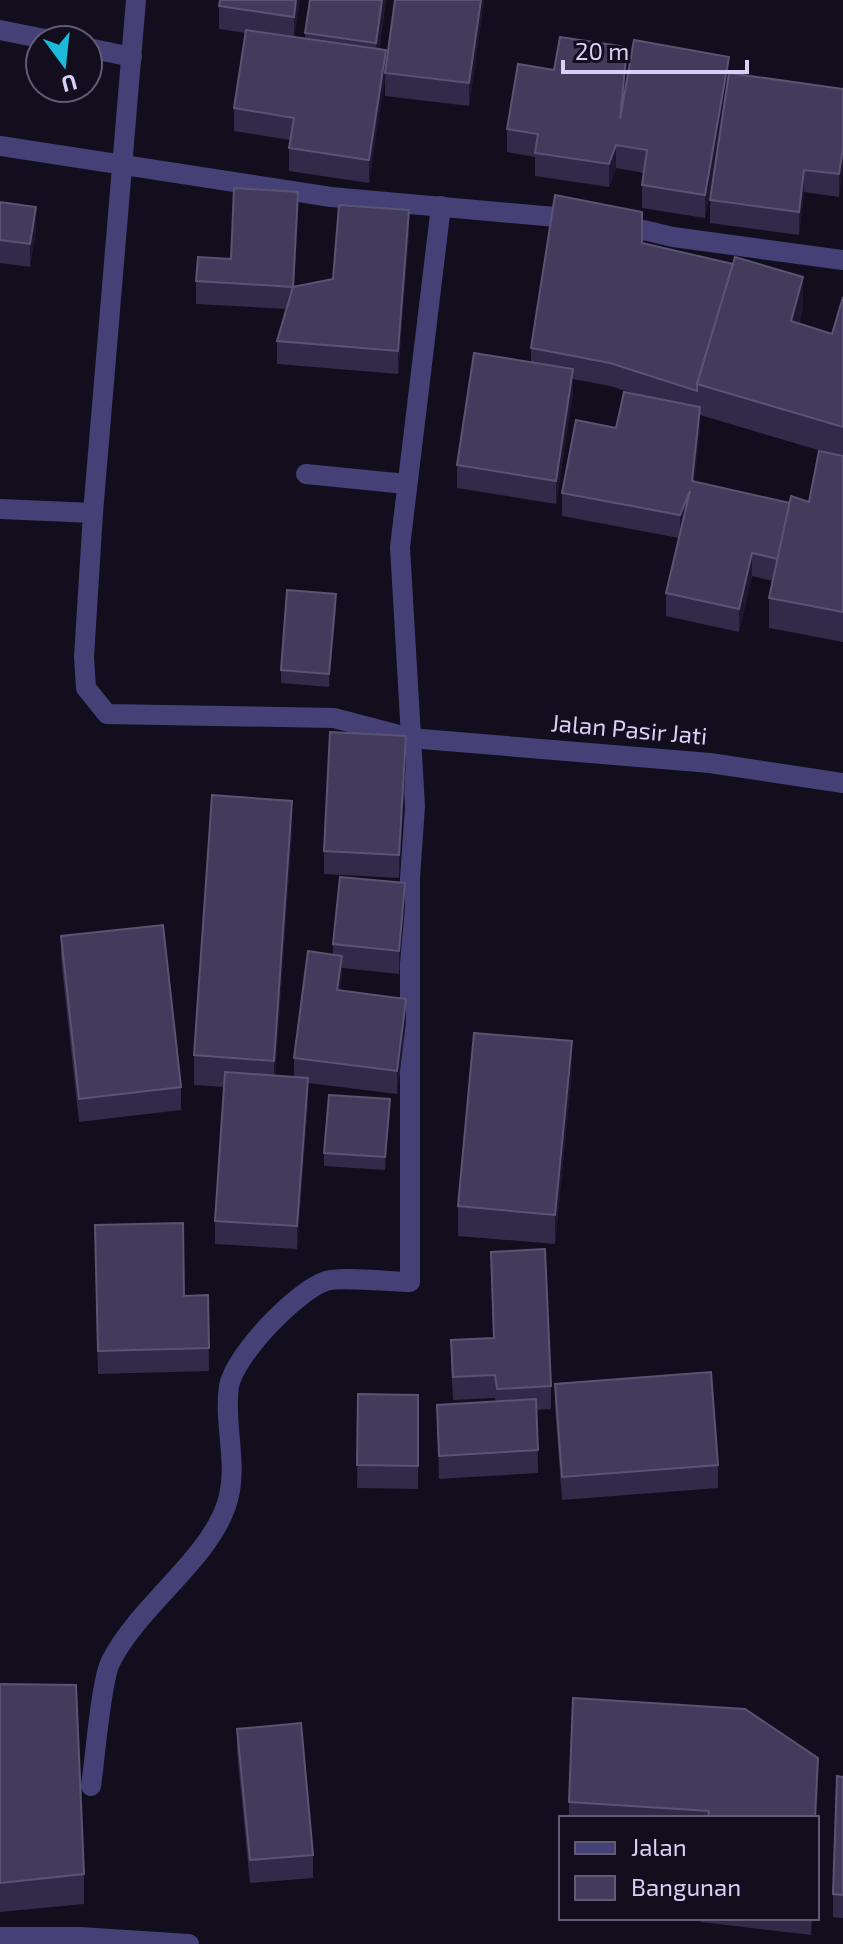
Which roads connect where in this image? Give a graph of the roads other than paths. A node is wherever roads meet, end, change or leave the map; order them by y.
1 (136, 0) edge
2 (0, 30) edge
3 (24, 35) edge
4 (104, 51) edge
5 (132, 57) junction
6 (0, 146) edge
7 (123, 165) junction
8 (441, 206) junction
9 (843, 260) edge
10 (306, 474) dead end
11 (406, 484) junction
12 (0, 509) edge
13 (93, 513) junction
14 (410, 738) junction
15 (843, 783) edge
16 (91, 1786) dead end
17 (0, 1937) edge
18 (189, 1944) edge

1 - 5 street
2 - 3 street
4 - 5 street
5 - 7 street
6 - 7 street
7 - 8 street
7 - 13 street
8 - 9 street
8 - 11 street
10 - 11 street
11 - 14 street
12 - 13 street
13 - 14 street, Jalan Pasir Jati
14 - 15 street, Jalan Pasir Jati
14 - 16 street
17 - 18 street

